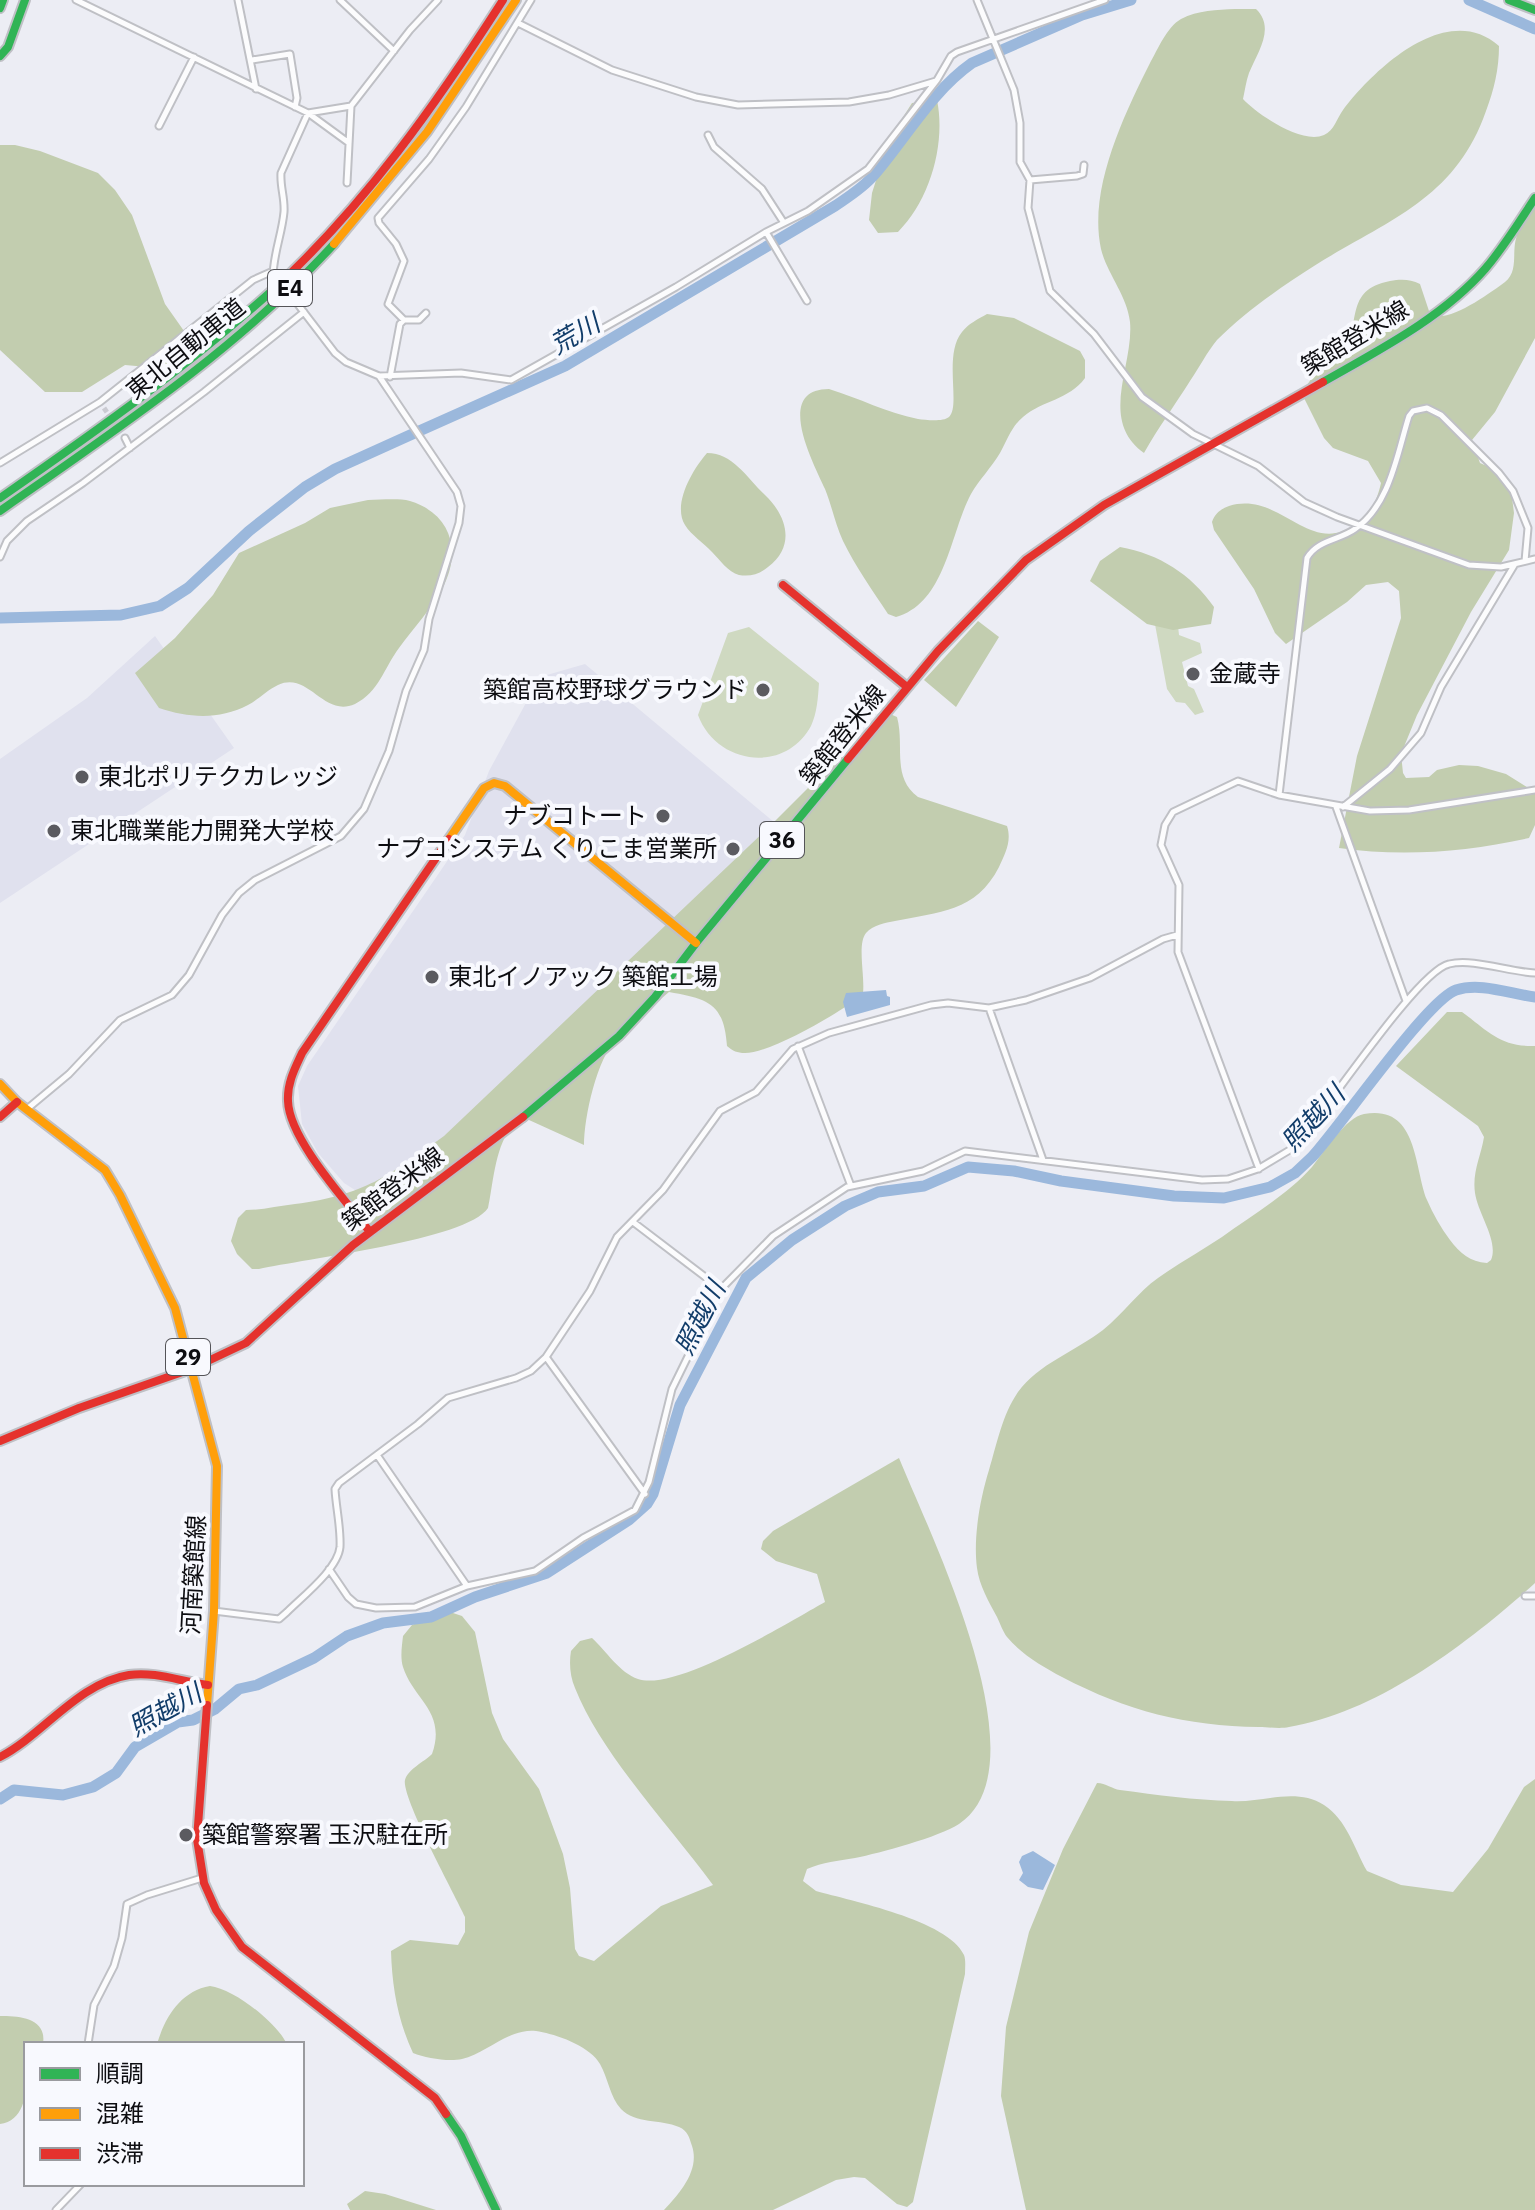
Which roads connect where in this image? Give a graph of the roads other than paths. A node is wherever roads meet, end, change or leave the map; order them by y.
1 (3, 0) edge
2 (25, 0) edge
3 (76, 0) edge
4 (238, 0) edge
5 (340, 0) edge
6 (438, 0) edge
7 (503, 0) edge
8 (516, 0) edge
9 (531, 0) edge
10 (977, 0) edge
11 (1105, 0) edge
12 (1509, 0) edge
13 (0, 8) edge
14 (1535, 10) edge
15 (518, 23) junction
16 (996, 43) junction
17 (394, 51) junction
18 (0, 56) edge
19 (194, 57) junction
20 (252, 60) junction
21 (937, 80) junction
22 (256, 89) junction
23 (351, 106) junction
24 (295, 107) junction
25 (308, 113) junction
26 (159, 126) dead end
27 (708, 135) dead end
28 (349, 143) junction
29 (1084, 165) dead end
30 (1030, 180) junction
31 (347, 183) dead end
32 (1535, 198) edge
33 (784, 223) junction
34 (767, 234) junction
35 (290, 294) dead end
36 (807, 301) dead end
37 (304, 312) junction
38 (426, 313) dead end
39 (404, 320) junction
40 (390, 377) junction
41 (380, 378) junction
42 (125, 438) dead end
43 (1212, 443) junction
44 (130, 448) junction
45 (0, 463) edge
46 (0, 498) edge
47 (0, 511) edge
48 (1359, 526) junction
49 (0, 557) edge
50 (1535, 559) edge
51 (1525, 561) junction
52 (1515, 564) junction
53 (783, 585) dead end
54 (907, 687) junction
55 (1535, 790) edge
56 (1279, 795) junction
57 (1339, 807) junction
58 (1177, 935) junction
59 (696, 943) junction
60 (1535, 973) edge
61 (1406, 1002) junction
62 (989, 1008) junction
63 (798, 1046) junction
64 (0, 1084) edge
65 (17, 1102) junction
66 (27, 1109) junction
67 (0, 1117) edge
68 (1043, 1160) junction
69 (1259, 1169) junction
70 (851, 1186) junction
71 (633, 1222) junction
72 (370, 1232) junction
73 (721, 1289) junction
74 (546, 1357) junction
75 (191, 1369) junction
76 (0, 1441) edge
77 (377, 1455) junction
78 (645, 1494) junction
79 (329, 1569) junction
80 (467, 1586) junction
81 (1525, 1596) dead end
82 (1535, 1596) edge
83 (214, 1611) junction
84 (208, 1690) junction
85 (0, 1757) edge
86 (202, 1878) junction
87 (88, 2042) edge
88 (79, 2186) edge
89 (56, 2210) edge
90 (496, 2210) edge

1 - 13 main road
2 - 18 main road
3 - 19 street
4 - 20 street
5 - 17 street
6 - 17 street
7 - 46 main road, 東北自動車道 / E4
8 - 47 main road, 東北自動車道 / E4
9 - 15 street
10 - 16 street
11 - 16 street
12 - 14 main road
15 - 21 street
15 - 39 street
16 - 21 street
16 - 30 street
17 - 23 street
19 - 22 street
19 - 26 street
20 - 22 street
20 - 24 street
21 - 33 street
22 - 24 street
23 - 25 street
23 - 28 street
24 - 25 street
25 - 28 street
25 - 45 street
27 - 33 street
28 - 31 street
29 - 30 street
30 - 43 street
32 - 43 main road, 築館登米線 / 36
33 - 34 street
34 - 36 street
34 - 40 street
35 - 37 street
37 - 41 street
37 - 44 street
38 - 39 street
39 - 40 street
40 - 41 street
41 - 66 street
42 - 44 street
43 - 48 street
43 - 54 main road, 築館登米線 / 36
44 - 49 street
48 - 51 street
48 - 52 street
48 - 56 street
50 - 51 street
51 - 52 street
52 - 57 street
53 - 54 main road
54 - 59 main road, 築館登米線 / 36
55 - 57 street
56 - 57 street
56 - 58 street
57 - 61 street
58 - 62 street
58 - 69 street
59 - 72 main road, 築館登米線 / 36
59 - 72 main road
60 - 61 street
61 - 69 street
62 - 63 street
62 - 68 street
63 - 70 street
63 - 71 street
64 - 65 main road, 河南築館線 / 29
65 - 66 main road, 河南築館線 / 29
65 - 67 main road
66 - 75 main road, 河南築館線 / 29
68 - 69 street
68 - 70 street
70 - 73 street
71 - 73 street
71 - 74 street
72 - 75 main road, 築館登米線 / 36
73 - 78 street
74 - 77 street
74 - 78 street
75 - 76 main road, 築館登米線 / 36
75 - 83 main road, 河南築館線 / 29
77 - 79 street
77 - 80 street
78 - 80 street
79 - 80 street
79 - 83 street
81 - 82 street
83 - 84 main road, 河南築館線 / 29
84 - 85 main road
84 - 86 main road, 河南築館線 / 29
86 - 87 street
86 - 90 main road, 河南築館線 / 29
88 - 89 street

